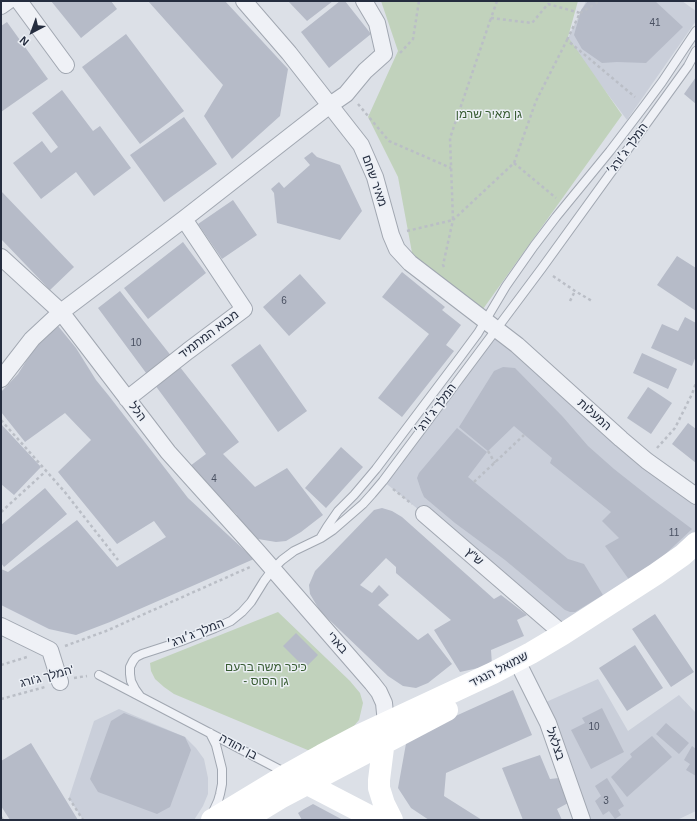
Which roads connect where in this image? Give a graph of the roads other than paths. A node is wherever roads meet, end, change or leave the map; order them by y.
1 (8, 1) edge
2 (19, 1) edge
3 (244, 1) edge
4 (364, 1) edge
5 (1, 6) edge
6 (696, 31) edge
7 (696, 51) edge
8 (66, 65) dead end
9 (330, 105) junction
10 (184, 219) junction
11 (1, 257) edge
12 (61, 312) junction
13 (491, 325) junction
14 (1, 379) edge
15 (128, 399) junction
16 (696, 496) edge
17 (424, 514) road end
18 (321, 538) junction
19 (696, 542) edge
20 (696, 557) edge
21 (273, 569) junction
22 (1, 626) edge
23 (563, 634) junction
24 (522, 671) junction
25 (98, 675) road end
26 (60, 682) road end
27 (140, 696) junction
28 (210, 733) junction
29 (385, 733) junction
30 (288, 774) junction
31 (307, 783) junction
32 (208, 820) edge
33 (212, 820) edge
34 (244, 820) edge
35 (377, 820) edge
36 (392, 820) edge
37 (582, 820) edge

1 - 5 street
2 - 8 street
3 - 9 street, מאיר שחם
4 - 9 street
6 - 13 lane
7 - 13 lane, המלך ג׳ורג׳
9 - 10 street
9 - 13 street, מאיר שחם
10 - 12 street
10 - 15 street, מבוא המתמיד
11 - 12 street, הלל
12 - 14 street
12 - 15 street, הלל
13 - 16 street, המעלות
13 - 18 lane
13 - 18 lane, המלך ג׳ורג׳
15 - 21 street, הלל
17 - 23 street, ש"ץ
18 - 21 lane, המלך ג׳ורג׳
19 - 23 street, שמואל הנגיד
20 - 24 street, שמואל הנגיד
21 - 27 lane, המלך ג׳ורג׳
21 - 29 street, בארי
22 - 26 street
23 - 29 street, שמואל הנגיד
24 - 29 street, שמואל הנגיד
24 - 37 street, בצלאל
25 - 27 lane, בן יהודה
27 - 28 lane, בן יהודה
28 - 30 lane, בן יהודה
28 - 32 lane
29 - 30 street, שמואל הנגיד
29 - 31 street, שמואל הנגיד
29 - 36 street
30 - 31 street, בן יהודה
30 - 33 street, שמואל הנגיד
31 - 34 street, שמואל הנגיד
31 - 35 street, בן יהודה

